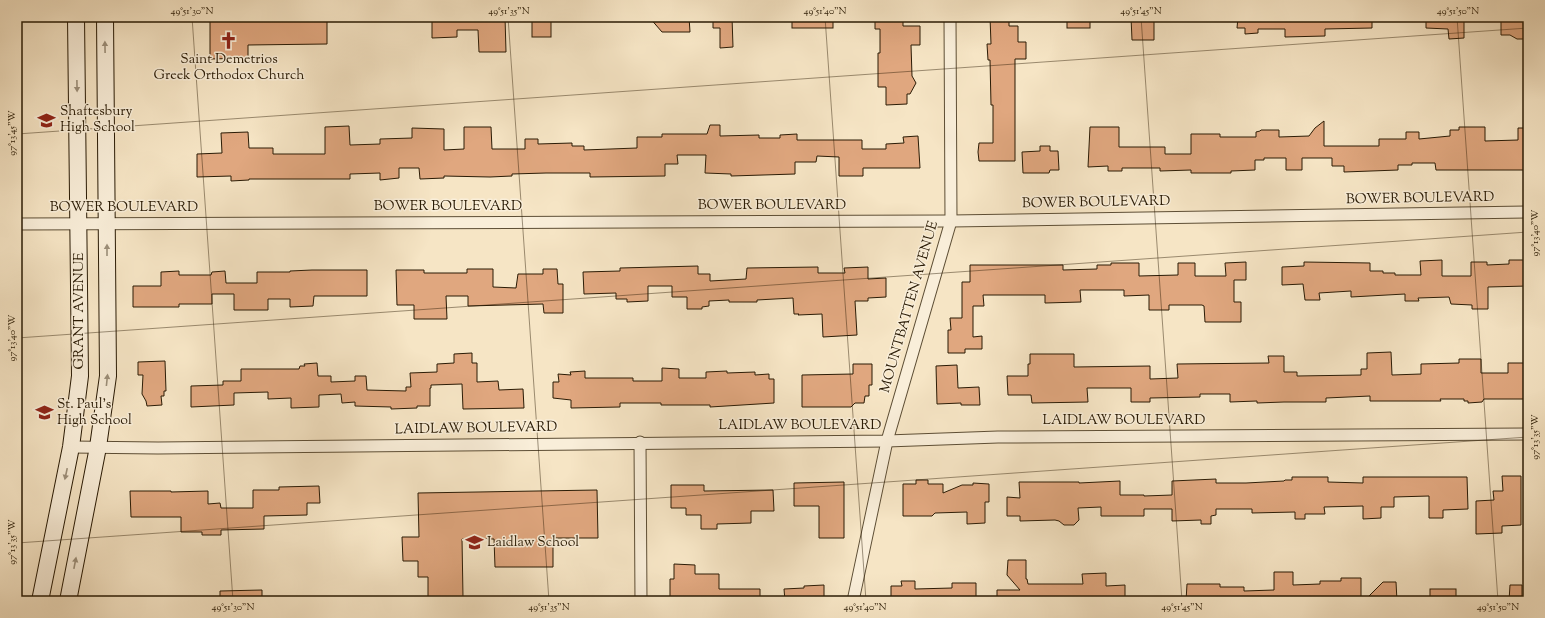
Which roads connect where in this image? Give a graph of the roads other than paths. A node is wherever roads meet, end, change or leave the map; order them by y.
1 (76, 17) edge
2 (104, 17) edge
3 (950, 17) edge
4 (1528, 212) edge
5 (950, 221) junction
6 (107, 223) junction
7 (17, 224) edge
8 (80, 224) junction
9 (1528, 434) edge
10 (887, 441) junction
11 (640, 442) junction
12 (72, 447) junction
13 (98, 447) junction
14 (40, 601) edge
15 (68, 601) edge
16 (641, 601) edge
17 (853, 601) edge

1 -> 8 main road, GRANT AVENUE
6 -> 2 main road, GRANT AVENUE
3 - 5 street, MOUNTBATTEN AVENUE
4 - 5 street, BOWER BOULEVARD
5 - 6 street, BOWER BOULEVARD
5 - 10 street, MOUNTBATTEN AVENUE
6 - 8 street, BOWER BOULEVARD
13 -> 6 main road, GRANT AVENUE
7 - 8 street, BOWER BOULEVARD
8 - 12 main road, GRANT AVENUE
9 - 10 street, LAIDLAW BOULEVARD
10 - 11 street, LAIDLAW BOULEVARD
10 - 17 street, MOUNTBATTEN AVENUE
11 - 13 street, LAIDLAW BOULEVARD
11 - 16 street
12 - 13 street, LAIDLAW BOULEVARD
12 -> 14 main road, GRANT AVENUE
15 -> 13 main road, GRANT AVENUE

